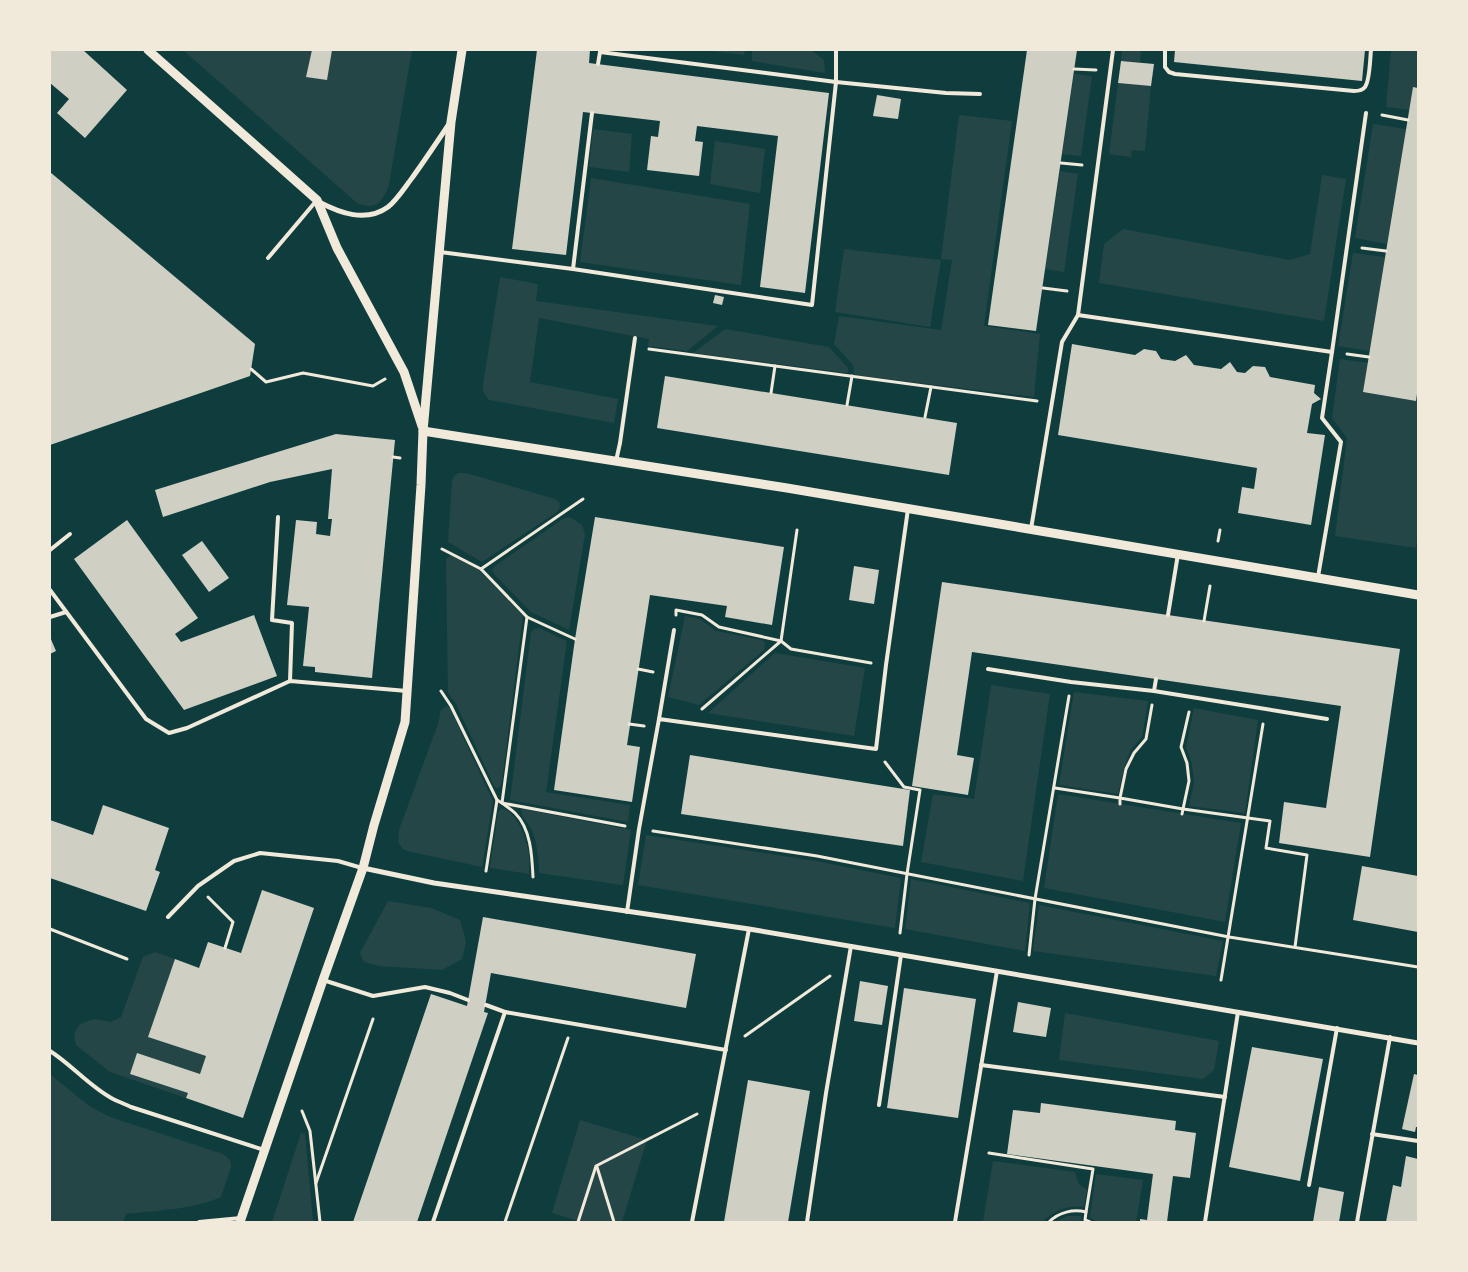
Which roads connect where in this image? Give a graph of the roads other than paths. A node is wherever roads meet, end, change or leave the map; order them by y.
1 (148, 50) edge
2 (462, 50) edge
3 (836, 50) edge
4 (1113, 50) edge
5 (1166, 50) edge
6 (1371, 50) edge
7 (600, 51) edge
8 (598, 64) dead end
9 (836, 82) junction
10 (980, 94) dead end
11 (592, 113) dead end
12 (1366, 113) road end
13 (451, 122) junction
14 (316, 200) junction
15 (439, 252) junction
16 (268, 258) dead end
17 (572, 269) junction
18 (1078, 315) junction
19 (635, 338) dead end
20 (1332, 352) junction
21 (423, 431) junction
22 (616, 461) junction
23 (908, 509) junction
24 (278, 517) dead end
25 (1031, 530) junction
26 (70, 534) dead end
27 (50, 550) edge
28 (1178, 554) junction
29 (1318, 578) junction
30 (50, 590) edge
31 (1418, 595) edge
32 (66, 612) junction
33 (1168, 615) dead end
34 (50, 618) edge
35 (674, 630) dead end
36 (988, 670) dead end
37 (1156, 679) dead end
38 (290, 681) junction
39 (407, 691) junction
40 (1154, 691) junction
41 (659, 719) junction
42 (1327, 719) dead end
43 (363, 868) junction
44 (627, 912) junction
45 (168, 917) dead end
46 (750, 929) junction
47 (851, 946) junction
48 (901, 955) junction
49 (997, 971) junction
50 (323, 980) junction
51 (468, 1000) dead end
52 (486, 1005) dead end
53 (1238, 1011) junction
54 (505, 1012) junction
55 (1337, 1028) junction
56 (1390, 1037) junction
57 (1418, 1043) edge
58 (726, 1050) junction
59 (50, 1051) edge
60 (981, 1065) junction
61 (1225, 1097) junction
62 (879, 1105) dead end
63 (1372, 1134) junction
64 (1418, 1141) edge
65 (264, 1150) junction
66 (1309, 1185) dead end
67 (240, 1220) edge
68 (200, 1222) edge
69 (433, 1222) edge
70 (692, 1222) edge
71 (807, 1222) edge
72 (955, 1222) edge
73 (1206, 1222) edge
74 (1357, 1222) edge

1 - 14 street
2 - 13 street
3 - 9 lane
4 - 18 lane
5 - 6 lane
7 - 8 lane
7 - 9 lane
9 - 10 lane
9 - 17 lane
11 - 17 lane
12 - 20 lane
13 - 14 street
13 - 15 street
14 - 16 lane
14 - 21 street
15 - 17 lane
15 - 21 street
18 - 20 lane
18 - 25 lane
19 - 22 lane
20 - 29 lane
21 - 22 street
21 - 39 street
22 - 23 street
23 - 25 street
23 - 41 lane
24 - 38 lane
25 - 28 street
26 - 27 lane
28 - 29 street
28 - 33 lane
29 - 31 street
30 - 32 lane
32 - 34 lane
32 - 38 lane
35 - 41 lane
36 - 40 lane
37 - 40 lane
38 - 39 lane
39 - 43 street
40 - 42 lane
41 - 44 lane
43 - 44 street
43 - 45 lane
43 - 50 street
44 - 46 street
46 - 47 street
46 - 58 lane
47 - 48 street
47 - 71 lane
48 - 49 street
48 - 62 lane
49 - 53 street
49 - 60 lane
50 - 51 lane
50 - 65 street
52 - 54 lane
53 - 55 street
53 - 61 lane
54 - 58 lane
54 - 69 lane
55 - 56 street
55 - 66 lane
56 - 57 street
56 - 63 lane
58 - 70 lane
59 - 65 lane
60 - 61 lane
60 - 72 lane
61 - 73 lane
63 - 64 lane
63 - 74 lane
65 - 67 street
67 - 68 lane

